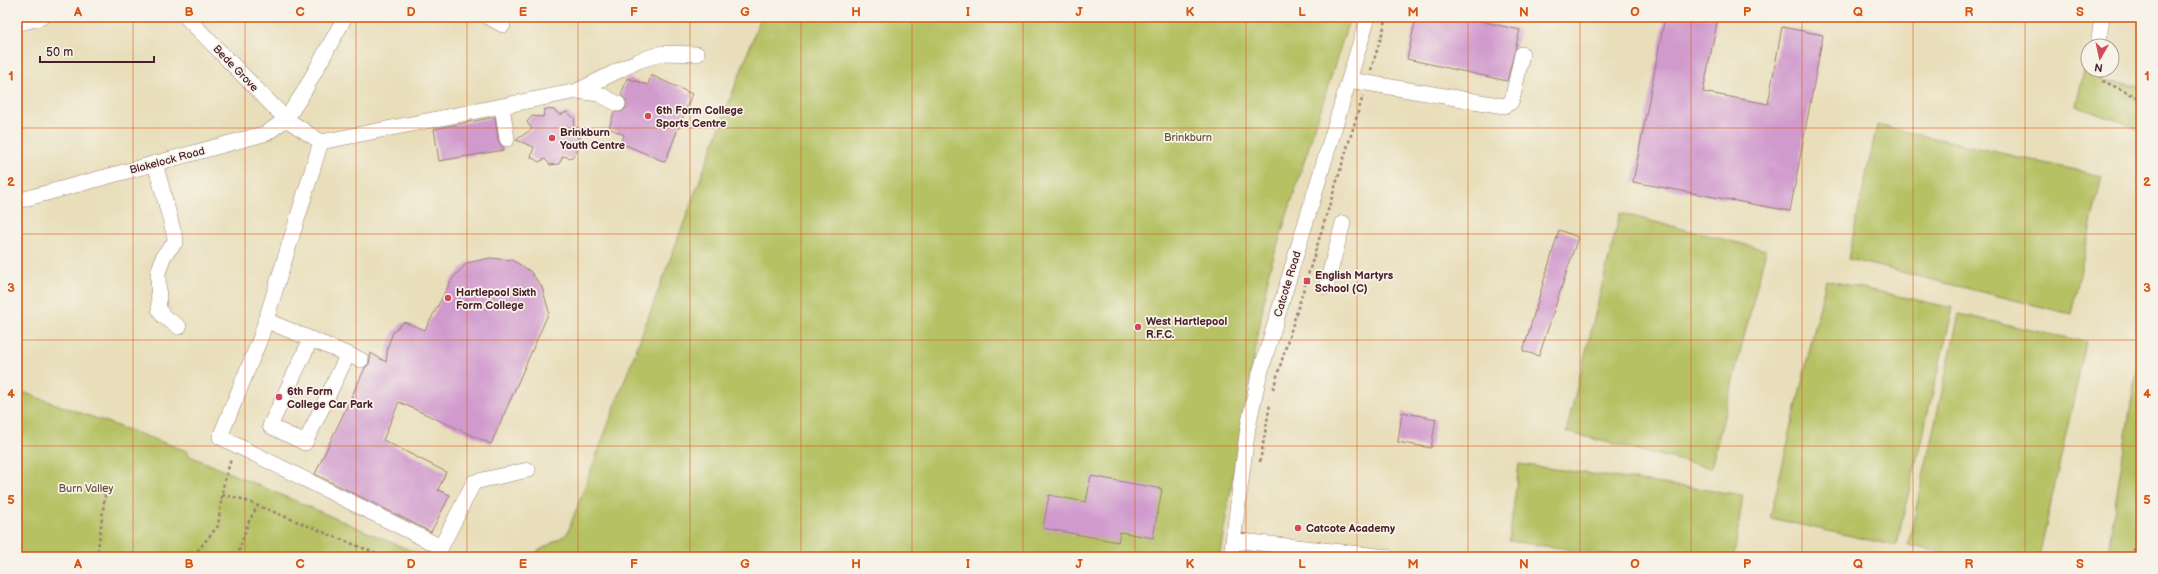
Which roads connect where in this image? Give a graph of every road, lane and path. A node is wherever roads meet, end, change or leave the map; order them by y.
1 (42, 17) edge
2 (186, 17) edge
3 (345, 17) edge
4 (488, 17) edge
5 (1368, 17) edge
6 (1387, 17) edge
7 (2102, 17) edge
8 (17, 24) edge
9 (503, 25) dead end
10 (2099, 38) edge
11 (697, 54) dead end
12 (1522, 54) dead end
13 (2101, 78) edge
14 (1349, 80) junction
15 (1366, 83) junction
16 (577, 91) junction
17 (2141, 99) edge
18 (618, 104) dead end
19 (502, 106) junction
20 (286, 119) junction
21 (507, 139) dead end
22 (321, 142) junction
23 (155, 163) junction
24 (17, 201) edge
25 (1343, 223) dead end
26 (1326, 287) dead end
27 (265, 320) junction
28 (179, 327) dead end
29 (311, 339) junction
30 (1272, 393) dead end
31 (1270, 401) dead end
32 (235, 444) junction
33 (1260, 465) dead end
34 (528, 470) dead end
35 (106, 487) dead end
36 (222, 495) junction
37 (2141, 499) edge
38 (258, 505) junction
39 (1233, 540) junction
40 (1284, 551) edge
41 (97, 557) edge
42 (197, 557) edge
43 (237, 557) edge
44 (385, 557) edge
45 (1231, 557) edge
46 (1387, 557) edge
47 (2133, 557) edge

1 - 8 street
2 - 20 street, Bede Grove
3 - 20 street, Blakelock Road
4 - 9 street
5 - 14 street, Catcote Road
6 - 15 path
7 - 10 street
11 - 16 street
12 - 15 street
13 - 17 path
14 - 15 street
14 - 39 street, Catcote Road
15 - 30 path
16 - 18 street
16 - 19 street
19 - 21 street
19 - 22 street
20 - 22 street, Bede Grove
20 - 23 street, Blakelock Road
22 - 27 street
23 - 24 street, Blakelock Road
23 - 28 street
25 - 26 street
27 - 29 street
27 - 32 street
29 - 29 street
31 - 33 path
32 - 34 street
32 - 36 path
35 - 41 path
36 - 38 path
36 - 42 path
37 - 47 path
38 - 43 path
38 - 44 path
39 - 40 street
39 - 45 street, Catcote Road
40 - 46 street

